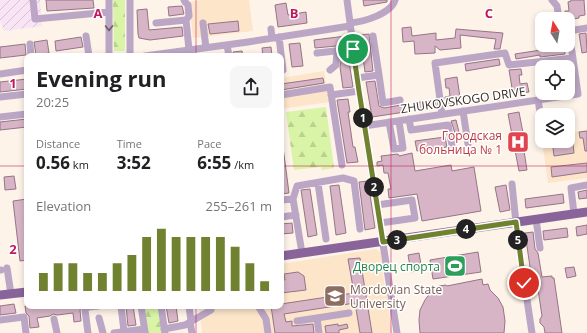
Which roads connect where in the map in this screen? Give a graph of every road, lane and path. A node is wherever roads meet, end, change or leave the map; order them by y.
1 (33, 0) edge
2 (109, 0) edge
3 (130, 0) edge
4 (184, 0) edge
5 (347, 0) edge
6 (395, 0) edge
7 (552, 0) edge
8 (108, 12) junction
9 (558, 12) edge
10 (186, 20) junction
11 (156, 23) dead end
12 (203, 23) dead end
13 (350, 25) junction
14 (575, 28) edge
15 (587, 28) edge
16 (271, 29) dead end
17 (86, 36) dead end
18 (373, 36) dead end
19 (275, 38) junction
20 (30, 44) dead end
21 (227, 45) junction
22 (206, 48) junction
23 (353, 49) junction
24 (189, 50) junction
25 (337, 51) junction
26 (572, 52) edge
27 (31, 53) edge
28 (88, 53) edge
29 (109, 53) edge
30 (130, 53) edge
31 (170, 53) edge
32 (228, 53) edge
33 (279, 53) edge
34 (317, 54) dead end
35 (573, 58) joint
36 (24, 70) edge
37 (330, 70) dead end
38 (575, 72) edge
39 (0, 74) edge
40 (378, 75) junction
41 (357, 78) junction
42 (359, 91) junction
43 (24, 94) edge
44 (575, 94) edge
45 (284, 95) edge
46 (331, 95) junction
47 (0, 97) edge
48 (400, 100) dead end
49 (538, 100) joint
50 (539, 108) edge
51 (463, 111) junction
52 (24, 114) edge
53 (442, 114) junction
54 (0, 117) edge
55 (409, 119) junction
56 (399, 121) junction
57 (389, 122) junction
58 (364, 126) junction
59 (468, 144) dead end
60 (452, 145) dead end
61 (342, 165) dead end
62 (318, 183) junction
63 (512, 184) dead end
64 (587, 186) edge
65 (293, 199) junction
66 (284, 200) edge
67 (377, 205) junction
68 (587, 212) edge
69 (574, 214) junction
70 (296, 215) junction
71 (284, 217) edge
72 (536, 219) junction
73 (516, 222) junction
74 (380, 223) junction
75 (360, 229) dead end
76 (326, 238) dead end
77 (383, 242) junction
78 (540, 248) dead end
79 (302, 253) junction
80 (284, 256) edge
81 (3, 269) edge
82 (24, 292) edge
83 (11, 294) junction
84 (0, 295) edge
85 (86, 309) edge
86 (121, 309) edge
87 (141, 309) edge
88 (161, 309) edge
89 (189, 309) edge
90 (260, 309) edge
91 (211, 310) dead end
92 (349, 313) dead end
93 (99, 318) dead end
94 (317, 318) junction
95 (54, 319) dead end
96 (0, 320) edge
97 (297, 321) dead end
98 (191, 322) junction
99 (145, 331) edge
100 (165, 331) edge
101 (120, 332) edge
102 (26, 333) edge
103 (57, 333) edge
104 (88, 333) edge
105 (102, 333) edge
106 (192, 333) edge
107 (268, 333) edge
108 (319, 333) edge
109 (397, 333) edge
110 (532, 333) edge

1 - 8 street
2 - 8 street
3 - 30 street
4 - 10 street
5 - 13 street
6 - 13 street
7 - 9 street
8 -> 29 street
10 - 11 street
10 - 24 street
12 - 22 street
13 - 19 street
13 - 23 street
14 - 15 street, ZHUKOVSKOGO DRIVE
16 - 19 street
17 - 28 street
18 - 40 street
19 - 21 street
19 - 33 street
20 - 27 street
21 - 22 street
21 - 32 street
22 - 24 street
23 - 25 street
23 - 41 street
24 - 31 street
25 - 34 street
25 - 37 street
26 - 35 street, ZHUKOVSKOGO DRIVE
35 - 53 street
36 - 39 street
38 - 44 street, ZHUKOVSKOGO DRIVE
40 - 41 street
40 - 48 street
41 - 42 street
42 - 46 street
42 - 58 street
43 - 47 street
45 - 46 street
46 - 61 street
49 - 50 street
49 - 51 street, ZHUKOVSKOGO DRIVE
51 - 53 street, ZHUKOVSKOGO DRIVE
51 - 59 street
52 - 54 street
53 - 55 street, ZHUKOVSKOGO DRIVE
55 - 56 street, ZHUKOVSKOGO DRIVE
55 - 60 street
56 - 57 street, ZHUKOVSKOGO DRIVE
56 - 57 street
57 - 58 street, ZHUKOVSKOGO DRIVE
58 - 67 street
62 - 65 street
62 - 75 street
62 - 76 street
63 - 73 street
64 - 69 street
65 - 66 street
65 - 70 street
67 - 74 street
67 - 74 street
68 - 69 main road
69 - 72 main road
70 - 71 street
70 - 79 street
72 - 73 main road
72 - 78 street
73 - 77 main road
73 - 110 street
74 - 77 street
77 - 79 main road
77 - 109 street
79 - 80 main road
81 - 83 street
82 - 83 main road
83 - 84 main road
85 - 104 street
86 - 101 street
87 - 99 street
88 - 100 street
89 - 98 street
90 - 107 street
91 - 98 street
92 - 94 street
93 - 105 street
94 - 97 street
94 - 108 street
95 - 103 street
96 - 102 street
98 - 100 street
98 - 106 street
99 - 101 street

